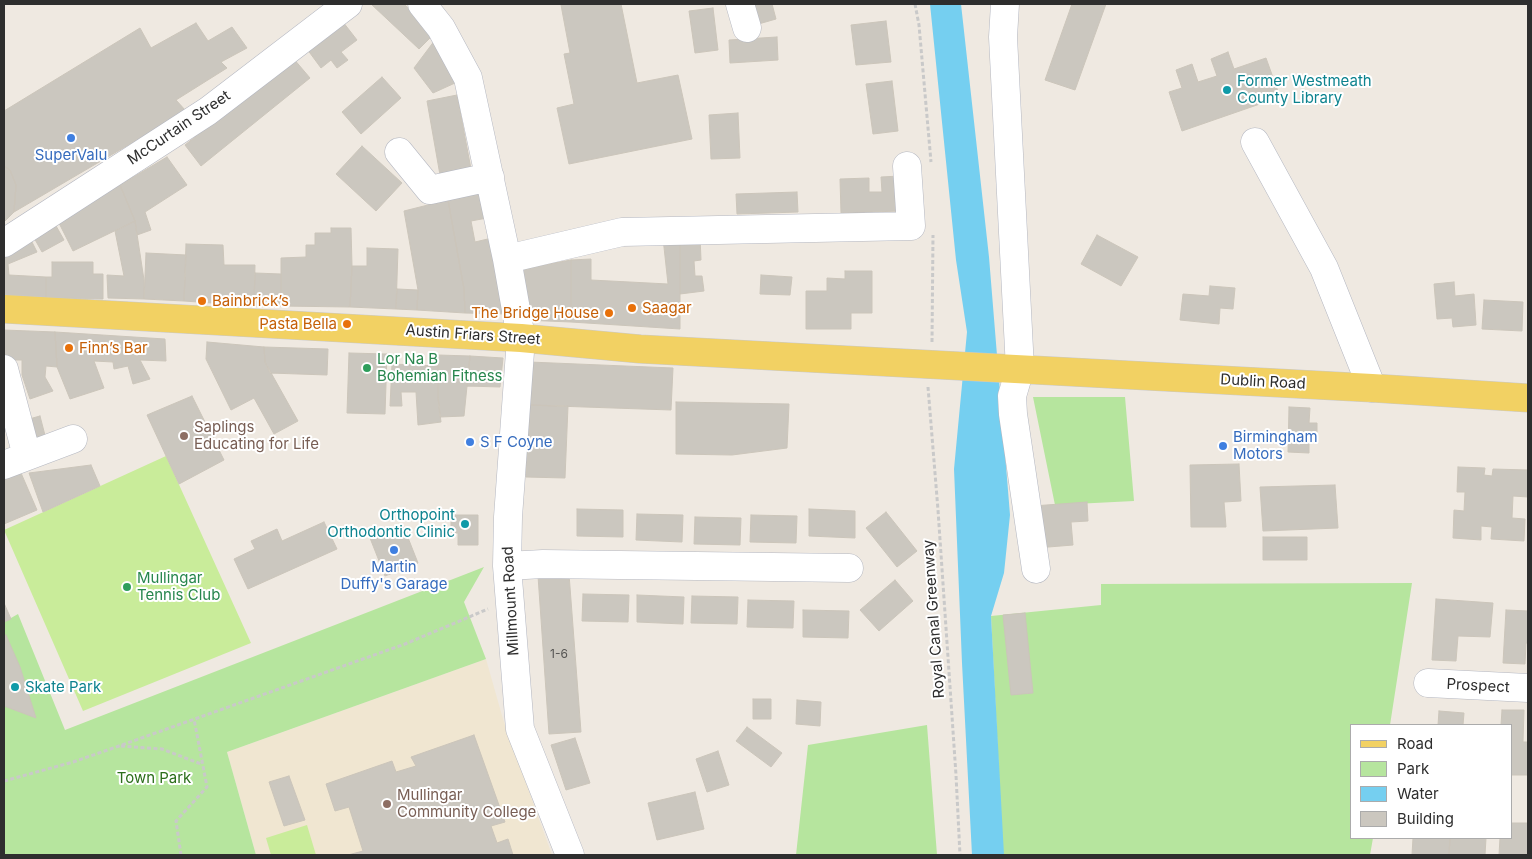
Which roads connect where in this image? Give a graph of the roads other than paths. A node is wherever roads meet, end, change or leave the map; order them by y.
1 (348, 4) edge
2 (422, 4) edge
3 (1004, 4) edge
4 (1255, 142) dead end
5 (399, 152) dead end
6 (907, 166) dead end
7 (490, 177) junction
8 (4, 243) edge
9 (507, 259) junction
10 (4, 309) edge
11 (521, 338) junction
12 (4, 369) edge
13 (1009, 369) junction
14 (1372, 388) junction
15 (1528, 398) edge
16 (73, 440) dead end
17 (16, 460) edge
18 (507, 566) junction
19 (849, 568) dead end
20 (1036, 569) dead end
21 (1428, 683) dead end
22 (1528, 688) edge
23 (570, 855) edge

1 - 8 street, McCurtain Street
2 - 7 street
3 - 13 street
4 - 14 street
5 - 7 street
6 - 9 street
7 - 9 street
9 - 11 street
10 - 11 main road, Austin Friars Street
11 - 13 main road, Austin Friars Street
11 - 18 street, Millmount Road
12 - 17 street
13 - 14 main road, Dublin Road
13 - 20 street
14 - 15 main road, Dublin Road
16 - 17 street
18 - 19 street
18 - 23 street, Millmount Road
21 - 22 street, Prospect

